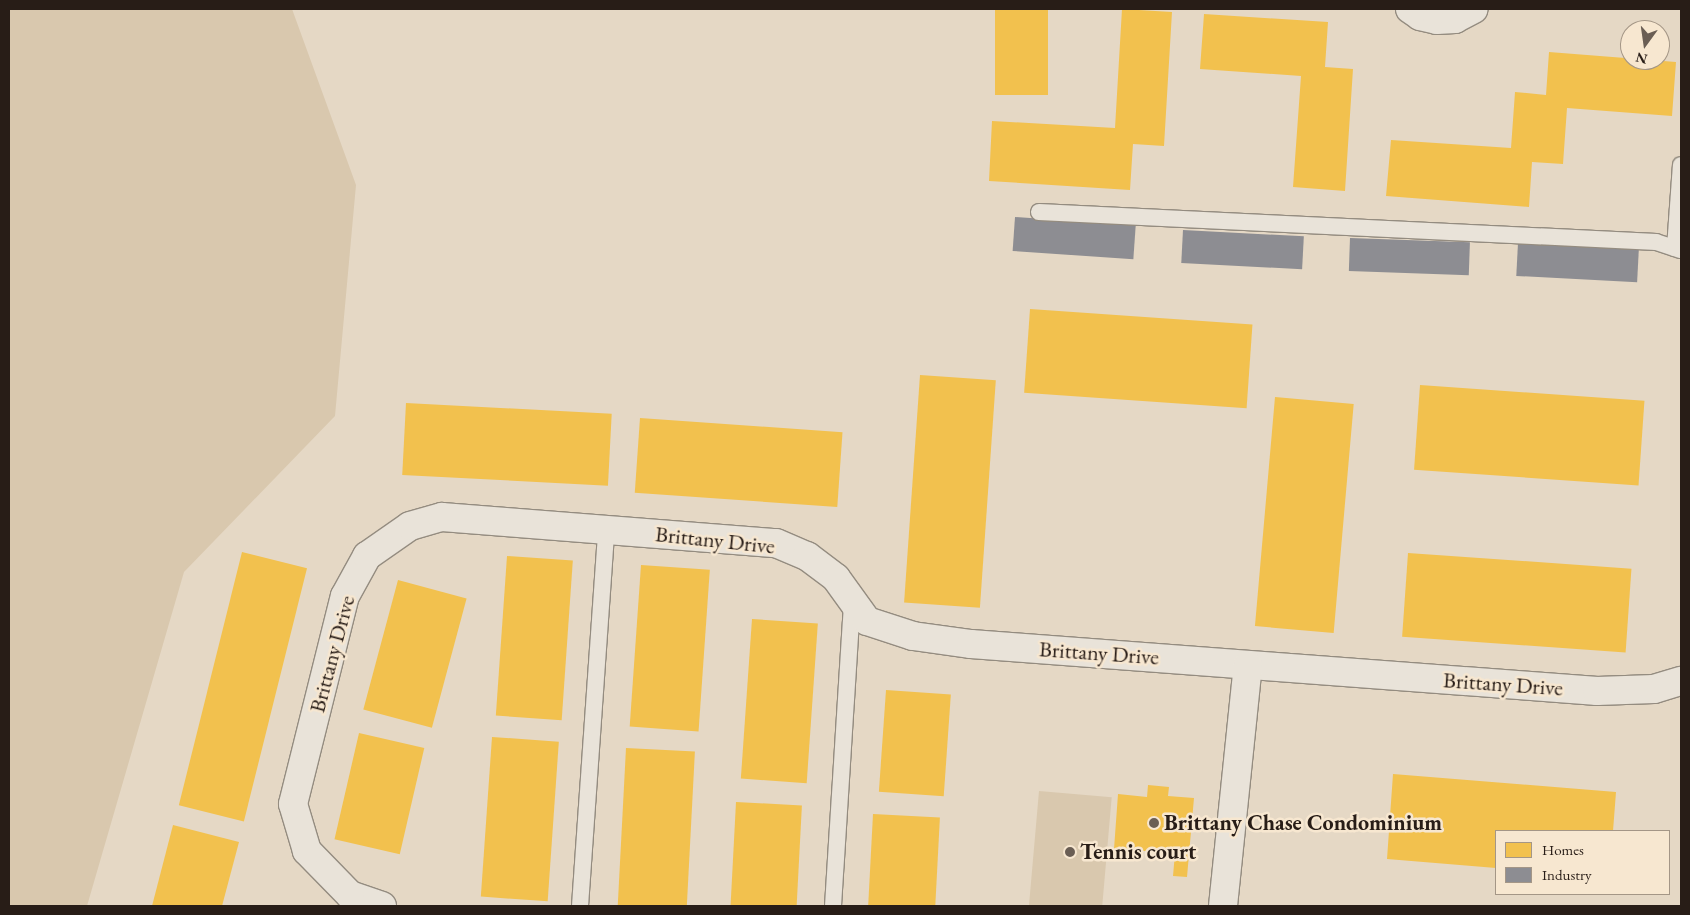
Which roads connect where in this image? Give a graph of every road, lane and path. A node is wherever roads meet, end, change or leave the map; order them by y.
1 (1410, 9) edge
2 (1474, 9) edge
3 (1681, 165) edge
4 (1039, 212) dead end
5 (1678, 249) edge
6 (606, 530) junction
7 (852, 600) junction
8 (1248, 665) junction
9 (1681, 681) edge
10 (382, 906) edge
11 (580, 906) edge
12 (833, 906) edge
13 (1223, 906) edge

1 - 2 street
3 - 5 lane
4 - 5 lane
6 - 7 street, Brittany Drive
6 - 10 street, Brittany Drive
6 - 11 lane
7 - 8 street, Brittany Drive
7 - 12 lane
8 - 9 street, Brittany Drive
8 - 13 street

